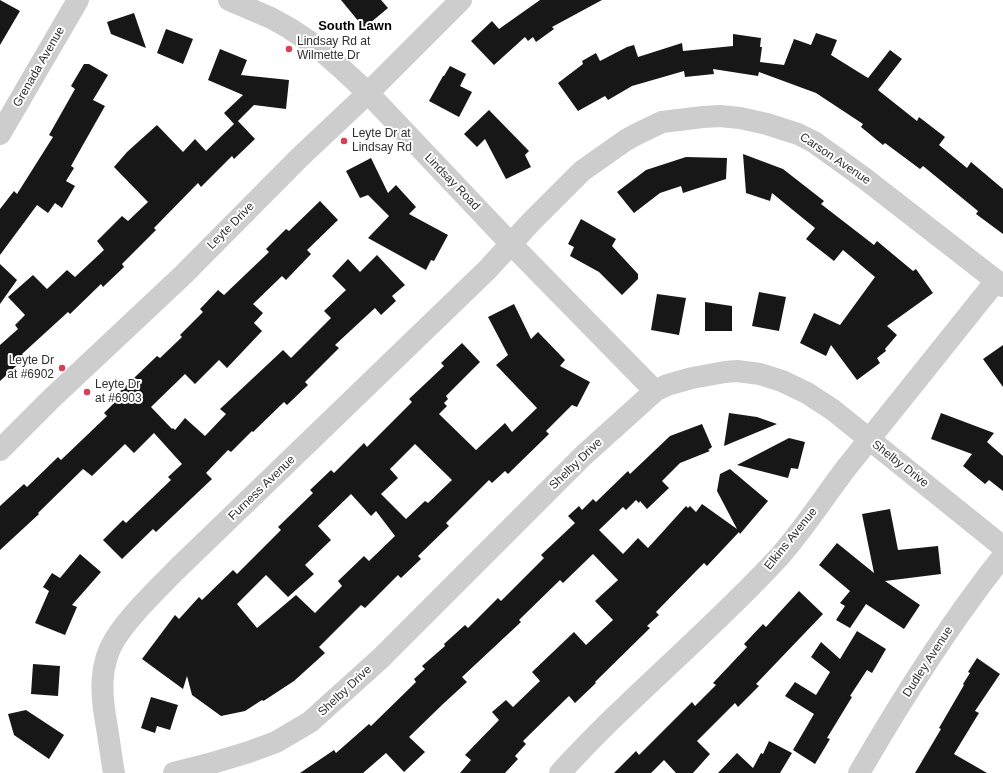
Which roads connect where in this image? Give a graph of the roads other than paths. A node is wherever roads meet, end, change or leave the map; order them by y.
1 (78, 0) edge
2 (232, 0) edge
3 (461, 0) edge
4 (368, 94) junction
5 (0, 134) edge
6 (511, 244) junction
7 (999, 284) edge
8 (655, 391) junction
9 (869, 440) junction
10 (0, 450) edge
11 (1003, 546) edge
12 (1003, 556) edge
13 (114, 773) edge
14 (174, 773) edge
15 (560, 773) edge
16 (860, 773) edge

1 - 5 street, Grenada Avenue
2 - 4 street, Lindsay Road
3 - 4 street, Leyte Drive
4 - 6 street, Lindsay Road
4 - 10 street, Leyte Drive
6 - 7 street, Carson Avenue
6 - 8 street, Lindsay Road
6 - 13 street, Furness Avenue
7 - 9 street, Elkins Avenue
8 - 9 street, Shelby Drive
8 - 14 street, Shelby Drive
9 - 11 street, Shelby Drive
9 - 15 street, Elkins Avenue
12 - 16 street, Dudley Avenue

